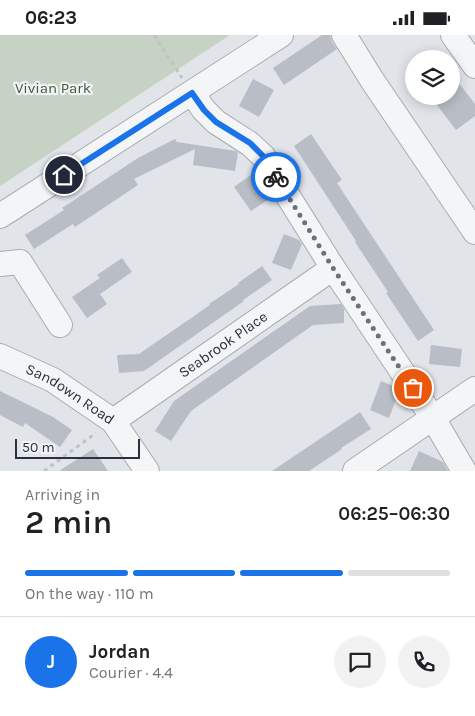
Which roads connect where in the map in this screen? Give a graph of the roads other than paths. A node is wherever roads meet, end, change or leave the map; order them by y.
1 (281, 35) edge
2 (344, 35) edge
3 (453, 35) edge
4 (475, 66) edge
5 (192, 93) junction
6 (0, 216) edge
7 (475, 232) edge
8 (0, 264) edge
9 (333, 268) junction
10 (60, 325) dead end
11 (0, 356) edge
12 (475, 389) edge
13 (433, 418) junction
14 (113, 421) junction
15 (146, 471) edge
16 (355, 471) edge
17 (464, 471) edge

1 - 5 street
2 - 7 street
3 - 4 street
5 - 6 street
5 - 9 street
8 - 10 street
9 - 13 street
9 - 14 street, Seabrook Place
11 - 14 street, Sandown Road
12 - 13 street
13 - 16 street
13 - 17 street
14 - 15 street, Sandown Road

